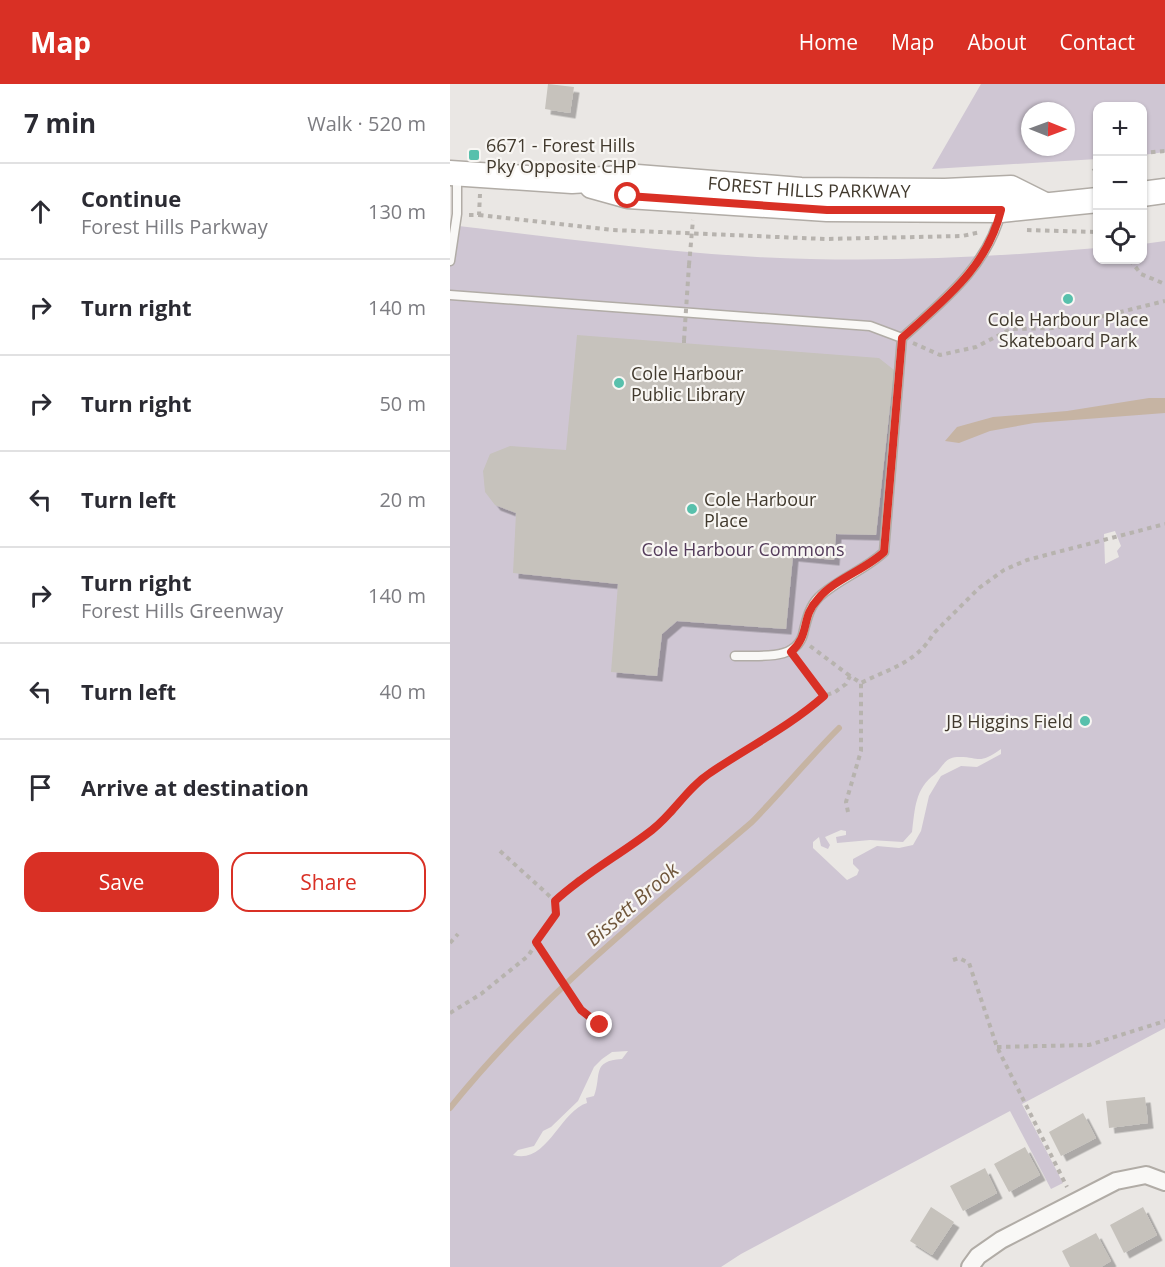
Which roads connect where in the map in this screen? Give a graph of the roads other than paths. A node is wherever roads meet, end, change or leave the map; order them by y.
1 (454, 174) edge
2 (572, 181) junction
3 (1165, 192) edge
4 (1147, 194) edge
5 (1093, 200) edge
6 (1042, 204) junction
7 (999, 220) junction
8 (450, 261) edge
9 (450, 295) edge
10 (902, 338) junction
11 (735, 656) dead end
12 (1165, 1182) edge
13 (970, 1267) edge

1 - 2 main road, FOREST HILLS PARKWAY
1 - 8 lane
2 - 6 main road, FOREST HILLS PARKWAY
2 - 7 main road, FOREST HILLS PARKWAY
3 - 4 main road
5 - 6 main road, FOREST HILLS PARKWAY
6 - 7 main road, FOREST HILLS PARKWAY
7 - 10 lane
9 - 10 lane
10 - 11 lane
12 - 13 street

